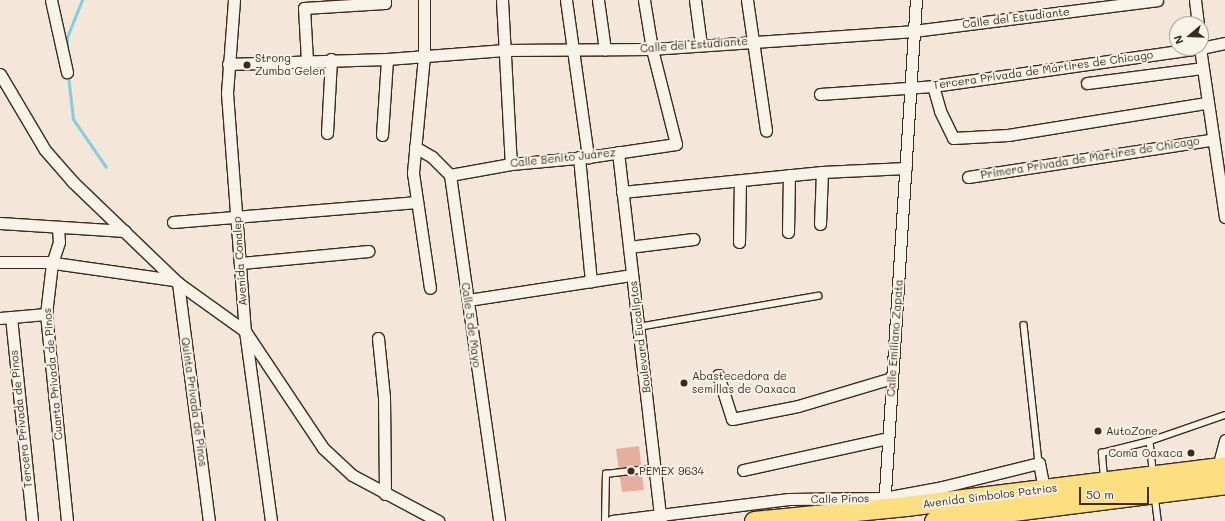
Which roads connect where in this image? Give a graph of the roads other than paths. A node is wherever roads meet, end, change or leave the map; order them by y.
1 (50, 0) edge
2 (234, 0) edge
3 (384, 0) edge
4 (424, 0) edge
5 (502, 0) edge
6 (566, 0) edge
7 (598, 0) edge
8 (644, 0) edge
9 (695, 0) edge
10 (747, 0) edge
11 (916, 0) edge
12 (1157, 0) edge
13 (1195, 0) edge
14 (1197, 16) edge
15 (913, 31) junction
16 (751, 42) junction
17 (1225, 43) edge
18 (701, 45) junction
19 (1209, 46) edge
20 (574, 49) junction
21 (652, 49) junction
22 (504, 50) junction
23 (605, 50) junction
24 (1169, 53) edge
25 (424, 56) junction
26 (1201, 56) edge
27 (331, 59) junction
28 (387, 59) junction
29 (307, 61) junction
30 (228, 64) junction
31 (1202, 68) junction
32 (67, 72) dead end
33 (0, 74) edge
34 (1087, 83) dead end
35 (933, 86) junction
36 (910, 88) junction
37 (820, 94) dead end
38 (1206, 103) junction
39 (766, 131) dead end
40 (327, 133) dead end
41 (382, 135) dead end
42 (1212, 140) junction
43 (415, 147) junction
44 (618, 152) junction
45 (583, 157) junction
46 (511, 164) junction
47 (906, 168) junction
48 (822, 172) junction
49 (450, 175) junction
50 (789, 175) junction
51 (968, 177) dead end
52 (740, 181) junction
53 (622, 192) junction
54 (417, 202) junction
55 (237, 217) junction
56 (1225, 217) edge
57 (173, 222) dead end
58 (0, 223) edge
59 (820, 224) dead end
60 (58, 228) junction
61 (125, 231) junction
62 (788, 232) dead end
63 (694, 239) dead end
64 (740, 242) dead end
65 (629, 247) junction
66 (368, 251) dead end
67 (0, 262) edge
68 (52, 263) junction
69 (241, 263) junction
70 (632, 275) junction
71 (591, 281) junction
72 (176, 282) junction
73 (430, 288) dead end
74 (818, 296) dead end
75 (468, 300) junction
76 (46, 314) junction
77 (5, 318) edge
78 (1024, 325) dead end
79 (638, 327) junction
80 (245, 331) junction
81 (378, 338) dead end
82 (718, 375) dead end
83 (892, 378) junction
84 (1225, 415) edge
85 (888, 438) junction
86 (1225, 440) edge
87 (1150, 441) junction
88 (1039, 463) junction
89 (655, 468) junction
90 (743, 470) dead end
91 (1222, 472) edge
92 (1154, 475) junction
93 (1104, 481) junction
94 (1044, 489) junction
95 (386, 494) junction
96 (1155, 494) junction
97 (884, 503) junction
98 (661, 518) edge
99 (32, 521) edge
100 (67, 521) edge
101 (209, 521) edge
102 (271, 521) edge
103 (438, 521) edge
104 (499, 521) edge
105 (605, 521) edge
106 (612, 521) edge
107 (754, 521) edge
108 (934, 521) edge
109 (1158, 521) edge

1 - 32 street
2 - 30 street, Avenida Conalep
3 - 29 street
4 - 25 street
5 - 22 street
6 - 20 street
7 - 23 street
8 - 21 street
9 - 18 street
10 - 16 street
11 - 15 street, Calle Emiliano Zapata
12 - 15 street, Calle del Estudiante
13 - 14 street
15 - 16 street, Calle del Estudiante
15 - 36 street, Calle Emiliano Zapata
16 - 18 street, Calle del Estudiante
16 - 39 street
17 - 19 street, Tercera Privada de Mártires de Chicago
18 - 21 street, Calle del Estudiante
20 - 22 street, Calle del Estudiante
20 - 23 street, Calle del Estudiante
20 - 45 street
21 - 23 street, Calle del Estudiante
21 - 44 street, Calle Benito Juárez
22 - 25 street, Calle del Estudiante
22 - 46 street
24 - 35 street, Tercera Privada de Mártires de Chicago
25 - 28 street, Calle del Estudiante
25 - 43 street
26 - 31 street
27 - 28 street, Calle del Estudiante
27 - 29 street, Calle del Estudiante
27 - 40 street
28 - 41 street
29 - 30 street, Calle del Estudiante
30 - 55 street, Avenida Conalep
31 - 34 street
31 - 38 street
33 - 61 street
35 - 36 street, Tercera Privada de Mártires de Chicago
35 - 38 street
36 - 37 street, Tercera Privada de Mártires de Chicago
36 - 47 street, Calle Emiliano Zapata
38 - 42 street
42 - 51 street, Primera Privada de Mártires de Chicago
42 - 56 street
43 - 49 street
43 - 54 street
44 - 45 street, Calle Benito Juárez
44 - 53 street, Boulevard Eucaliptos
45 - 46 street, Calle Benito Juárez
45 - 71 street
46 - 49 street, Calle Benito Juárez
47 - 48 street
47 - 83 street, Calle Emiliano Zapata
48 - 50 street
48 - 59 street
49 - 75 street, Calle 5 de Mayo
50 - 52 street
50 - 62 street
52 - 53 street
52 - 64 street
53 - 65 street, Boulevard Eucaliptos
54 - 55 street
54 - 73 street
55 - 57 street
55 - 69 street, Avenida Conalep
58 - 60 street
60 - 61 street
60 - 68 street, Cuarta Privada de Pinos
61 - 72 street
63 - 65 street
65 - 70 street, Boulevard Eucaliptos
66 - 69 street
67 - 68 street
68 - 72 street
68 - 76 street, Cuarta Privada de Pinos
69 - 80 street, Avenida Conalep
70 - 71 street
70 - 79 street, Boulevard Eucaliptos
71 - 75 street
72 - 80 street
72 - 101 street, Quinta Privada de Pinos
74 - 79 lane
75 - 104 street, Calle 5 de Mayo
76 - 77 street
76 - 100 street, Cuarta Privada de Pinos
77 - 99 street, Tercera Privada de Pinos
78 - 88 lane
79 - 89 street, Boulevard Eucaliptos
80 - 95 street
80 - 102 street, Avenida Conalep
81 - 95 street
82 - 83 street
83 - 85 street, Calle Emiliano Zapata
84 - 87 lane
85 - 90 street
85 - 97 street, Calle Emiliano Zapata
86 - 91 street
87 - 92 lane
87 - 93 lane
88 - 94 street
88 - 97 street, Calle Pinos
89 - 98 street, Boulevard Eucaliptos
89 - 105 lane
91 - 92 highway, Avenida Símbolos Patrios
91 - 96 highway, Avenida Símbolos Patrios
92 - 93 highway, Avenida Símbolos Patrios
93 - 94 highway, Avenida Símbolos Patrios
94 - 97 highway, Avenida Símbolos Patrios
95 - 103 street
96 - 108 highway, Avenida Símbolos Patrios
96 - 109 lane
97 - 98 street, Calle Pinos
97 - 107 highway, Avenida Símbolos Patrios
98 - 106 street, Calle Pinos

